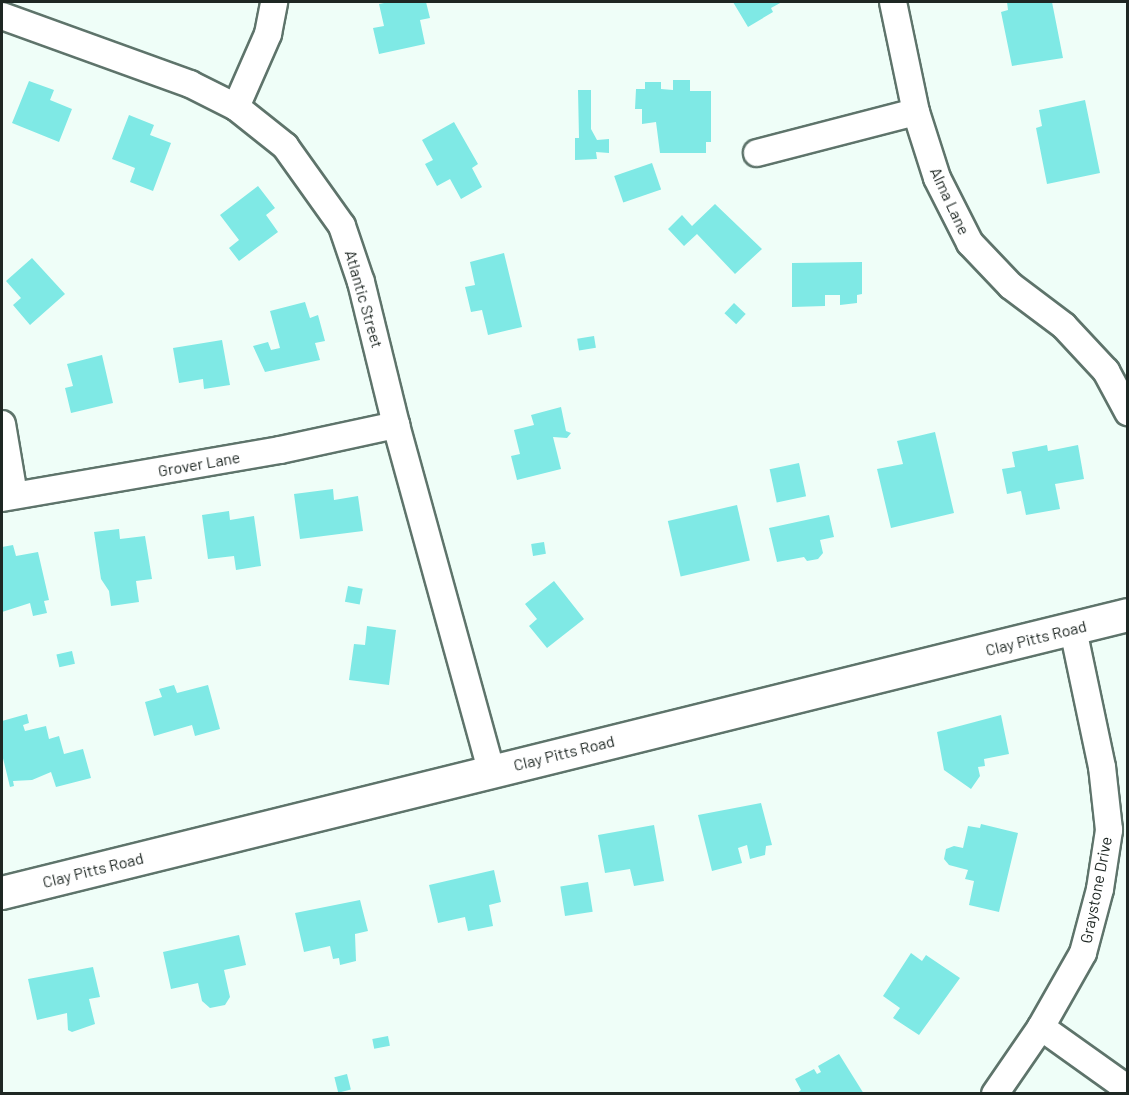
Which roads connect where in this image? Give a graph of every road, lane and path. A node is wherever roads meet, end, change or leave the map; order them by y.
1 (274, 2) edge
2 (893, 2) edge
3 (2, 16) edge
4 (236, 107) junction
5 (916, 112) junction
6 (757, 153) dead end
7 (1128, 412) edge
8 (2, 424) edge
9 (396, 425) junction
10 (8, 497) edge
11 (1128, 615) edge
12 (1073, 629) junction
13 (491, 771) junction
14 (2, 893) edge
15 (1041, 1028) junction
16 (1128, 1089) edge
17 (995, 1094) edge

1 - 4 street
2 - 5 street, Alma Lane
3 - 4 street, Atlantic Street
4 - 9 street, Atlantic Street
5 - 6 street
5 - 7 street, Alma Lane
8 - 10 street
9 - 10 street, Grover Lane
9 - 13 street, Atlantic Street
11 - 12 street, Clay Pitts Road
12 - 13 street, Clay Pitts Road
12 - 15 street, Graystone Drive
13 - 14 street, Clay Pitts Road
15 - 16 street
15 - 17 street, Graystone Drive

